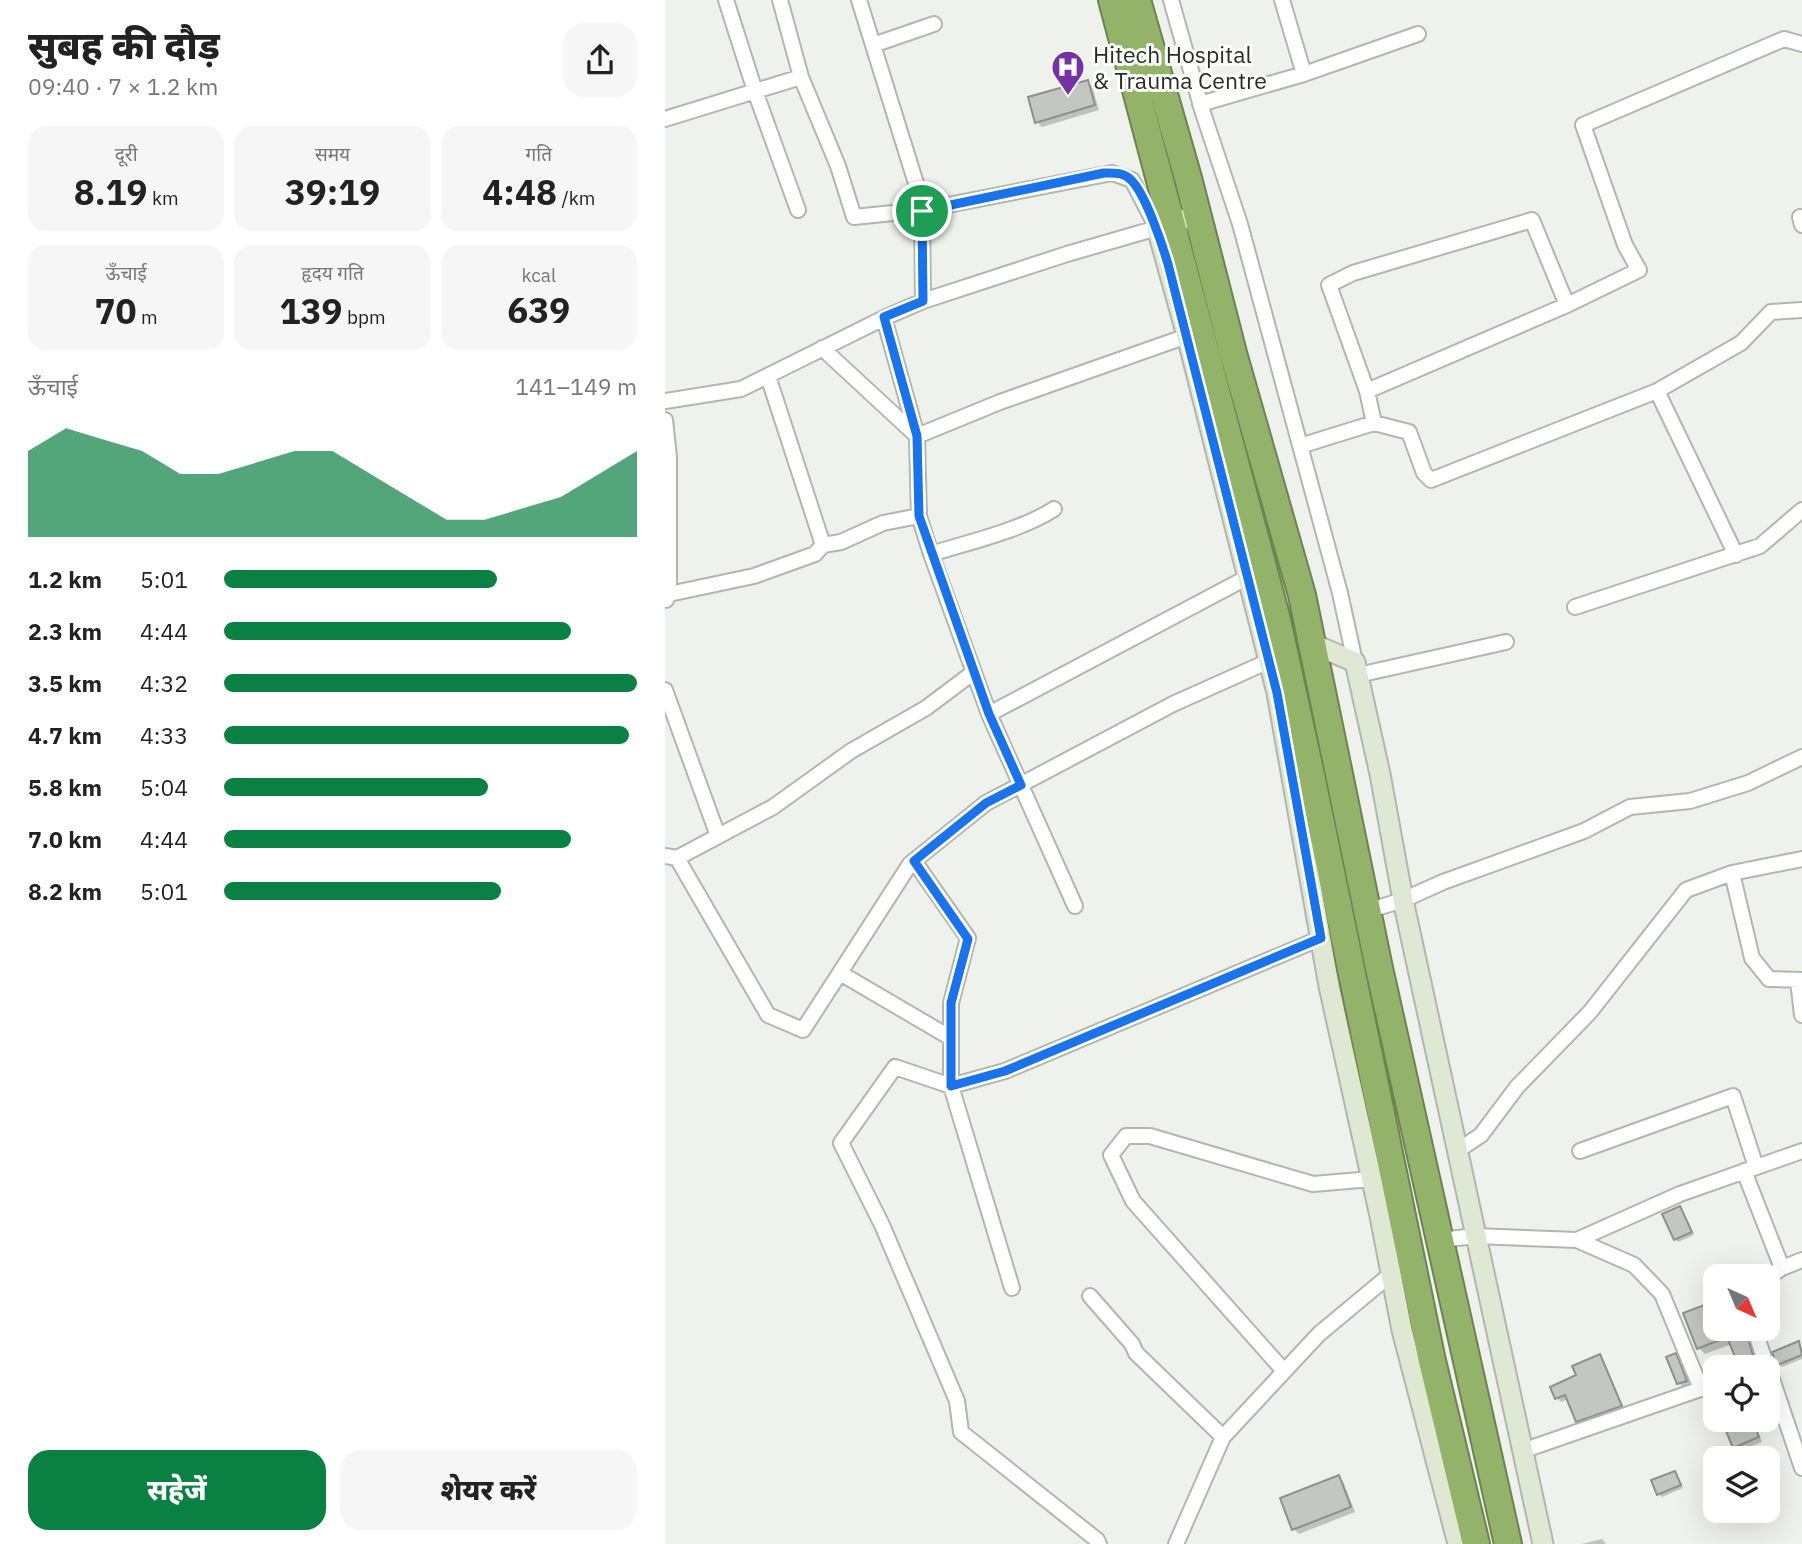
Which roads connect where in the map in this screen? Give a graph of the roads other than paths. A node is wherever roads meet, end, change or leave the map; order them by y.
1 (726, 0) edge
2 (780, 0) edge
3 (859, 0) edge
4 (1112, 0) edge
5 (1137, 0) edge
6 (1171, 0) edge
7 (1287, 2) edge
8 (934, 23) dead end
9 (1418, 34) dead end
10 (1802, 44) edge
11 (873, 45) junction
12 (1304, 74) junction
13 (801, 78) junction
14 (755, 91) junction
15 (1200, 104) junction
16 (665, 119) edge
17 (1175, 180) junction
18 (798, 210) dead end
19 (922, 211) junction
20 (1176, 223) junction
21 (923, 301) junction
22 (1567, 304) junction
23 (1802, 310) edge
24 (884, 317) junction
25 (1187, 336) junction
26 (822, 348) junction
27 (768, 376) junction
28 (1367, 391) junction
29 (1657, 391) junction
30 (665, 401) edge
31 (665, 420) edge
32 (1374, 423) junction
33 (917, 436) junction
34 (1300, 446) junction
35 (667, 483) edge
36 (1053, 509) dead end
37 (1802, 510) edge
38 (919, 516) junction
39 (824, 545) junction
40 (931, 554) junction
41 (1735, 555) junction
42 (1248, 577) junction
43 (667, 598) edge
44 (1575, 607) dead end
45 (1506, 642) dead end
46 (1313, 644) junction
47 (1269, 660) junction
48 (1357, 669) junction
49 (974, 673) junction
50 (1284, 687) junction
51 (665, 690) edge
52 (989, 714) junction
53 (1802, 757) edge
54 (1021, 785) junction
55 (718, 836) junction
56 (671, 857) edge
57 (1802, 859) edge
58 (914, 861) junction
59 (1732, 873) junction
60 (1403, 900) junction
61 (1075, 906) dead end
62 (1367, 911) junction
63 (1321, 938) junction
64 (840, 973) junction
65 (1800, 980) edge
66 (1802, 1015) edge
67 (951, 1038) junction
68 (951, 1086) junction
69 (1802, 1150) edge
70 (1457, 1151) junction
71 (1580, 1151) dead end
72 (1750, 1169) junction
73 (1372, 1179) junction
74 (1392, 1220) junction
75 (1475, 1236) junction
76 (1440, 1240) junction
77 (1577, 1240) junction
78 (1802, 1259) edge
79 (1782, 1268) joint
80 (1391, 1274) junction
81 (1012, 1288) dead end
82 (1090, 1296) dead end
83 (1284, 1371) junction
84 (1703, 1376) edge
85 (1703, 1388) edge
86 (1780, 1403) edge
87 (1223, 1437) junction
88 (1522, 1451) junction
89 (1802, 1468) edge
90 (1099, 1544) edge
91 (1177, 1544) edge
92 (1458, 1544) edge
93 (1476, 1544) edge
94 (1508, 1544) edge
95 (1543, 1544) edge

1 - 14 street
2 - 13 street
3 - 11 street
4 - 17 highway
5 - 17 highway
6 - 15 street
7 - 12 street
8 - 11 street
9 - 12 street
10 - 22 street
11 - 19 street
12 - 15 street
13 - 14 street
13 - 19 street
14 - 16 street
14 - 18 street
15 - 34 street
17 - 20 highway
19 - 20 street
19 - 21 street
20 - 21 street
20 - 25 street
20 - 46 highway
20 - 50 highway
21 - 24 street
22 - 28 street
22 - 28 street
23 - 29 street
24 - 26 street
24 - 33 street
25 - 33 street
25 - 42 street
26 - 27 street
26 - 33 street
27 - 30 street
27 - 39 street
28 - 32 street
29 - 32 street
29 - 41 street
31 - 35 street
32 - 34 street
33 - 38 street
34 - 48 street
35 - 43 street
36 - 40 street
37 - 41 street
38 - 39 street
38 - 40 street
39 - 43 street
40 - 49 street
41 - 44 street
42 - 47 street
42 - 52 street
45 - 48 street
46 - 48 street
46 - 62 highway
47 - 50 street
47 - 54 street
48 - 60 street
49 - 52 street
49 - 55 street
50 - 63 street
50 - 74 highway
51 - 55 street
52 - 54 street
53 - 60 street
54 - 58 street
54 - 61 street
55 - 56 street
56 - 64 street
57 - 59 street
58 - 64 street
58 - 67 street
59 - 65 street
59 - 70 street
60 - 62 street
60 - 70 street
62 - 76 highway
63 - 68 street
63 - 73 street
64 - 67 street
65 - 66 street
67 - 68 street
68 - 81 street
68 - 90 street
69 - 72 street
70 - 75 street
71 - 72 street
72 - 77 street
72 - 79 street
73 - 74 street
73 - 83 street
74 - 80 street
74 - 93 highway
75 - 76 street
75 - 77 street
75 - 88 street
76 - 94 highway
77 - 84 street
78 - 79 street
80 - 83 street
80 - 92 street
82 - 87 street
83 - 87 street
85 - 88 street
86 - 89 street
87 - 91 street
88 - 95 street

